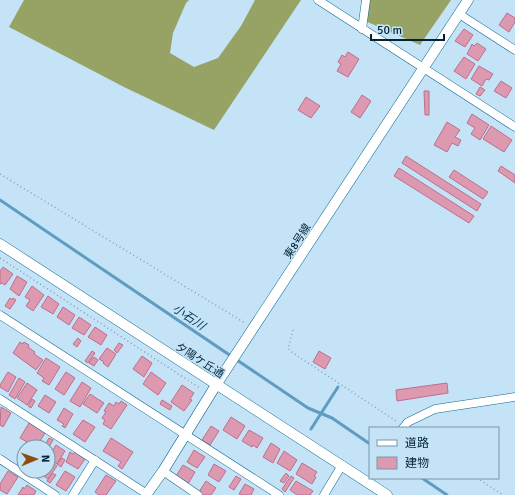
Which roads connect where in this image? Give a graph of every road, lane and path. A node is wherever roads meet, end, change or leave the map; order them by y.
1 (318, 0) edge
2 (366, 0) edge
3 (468, 0) edge
4 (459, 14) junction
5 (362, 29) junction
6 (515, 50) edge
7 (424, 68) junction
8 (515, 127) edge
9 (0, 174) edge
10 (0, 244) edge
11 (0, 258) edge
12 (0, 315) edge
13 (293, 330) dead end
14 (252, 332) junction
15 (206, 378) junction
16 (216, 385) junction
17 (515, 397) edge
18 (0, 399) edge
19 (404, 427) edge
20 (185, 434) junction
21 (0, 459) edge
22 (95, 460) junction
23 (342, 466) junction
24 (163, 471) junction
25 (479, 479) edge
26 (368, 480) edge
27 (55, 495) edge
28 (73, 495) edge
29 (146, 495) edge
30 (198, 495) edge
31 (279, 495) edge
32 (324, 495) edge
33 (387, 495) edge
34 (503, 495) edge

1 - 5 street
2 - 5 street
3 - 4 street, 東8号線
4 - 6 street
4 - 7 street, 東8号線
5 - 7 street
7 - 8 street
7 - 14 street, 東8号線
9 - 14 path
10 - 15 street, 夕陽ケ丘通
11 - 15 path
12 - 20 street
13 - 19 path
14 - 16 street, 東8号線
15 - 16 street, 夕陽ケ丘通
16 - 20 street, 東8号線
16 - 23 street, 夕陽ケ丘通
17 - 19 street
18 - 22 street
20 - 24 street, 東8号線
20 - 31 street
21 - 27 street
22 - 28 street
22 - 29 street
23 - 26 street, 夕陽ケ丘通
23 - 32 street
24 - 29 street, 東8号線
24 - 30 street
25 - 34 path
26 - 33 street, 夕陽ケ丘通

